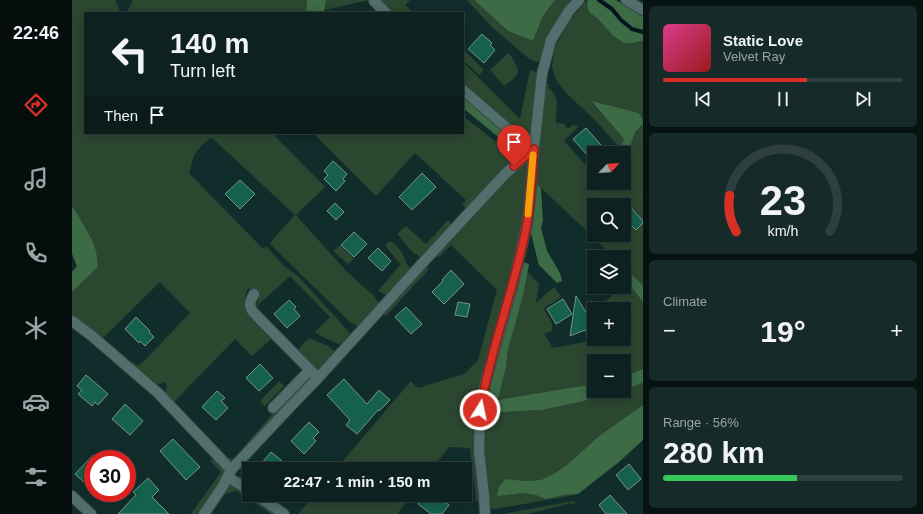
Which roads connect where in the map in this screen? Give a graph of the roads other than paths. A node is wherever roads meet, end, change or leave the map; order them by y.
1 (579, 0) edge
2 (626, 0) edge
3 (374, 1) dead end
4 (643, 10) edge
5 (385, 12) edge
6 (464, 91) edge
7 (534, 149) junction
8 (523, 158) junction
9 (254, 294) dead end
10 (72, 321) edge
11 (310, 370) junction
12 (318, 378) junction
13 (288, 392) junction
14 (297, 400) junction
15 (273, 408) dead end
16 (229, 474) junction
17 (242, 484) edge
18 (72, 496) edge
19 (266, 502) edge
20 (91, 514) edge
21 (204, 514) edge
22 (284, 514) edge
23 (485, 514) edge

1 - 7 street
2 - 4 street
3 - 5 street
6 - 8 street
7 - 8 street
7 - 23 street
8 - 12 street
9 - 11 street
10 - 16 street
11 - 12 street
11 - 13 street
12 - 14 street
13 - 14 street
13 - 15 street
14 - 16 street
16 - 17 street
16 - 21 street
18 - 20 street
19 - 22 street

